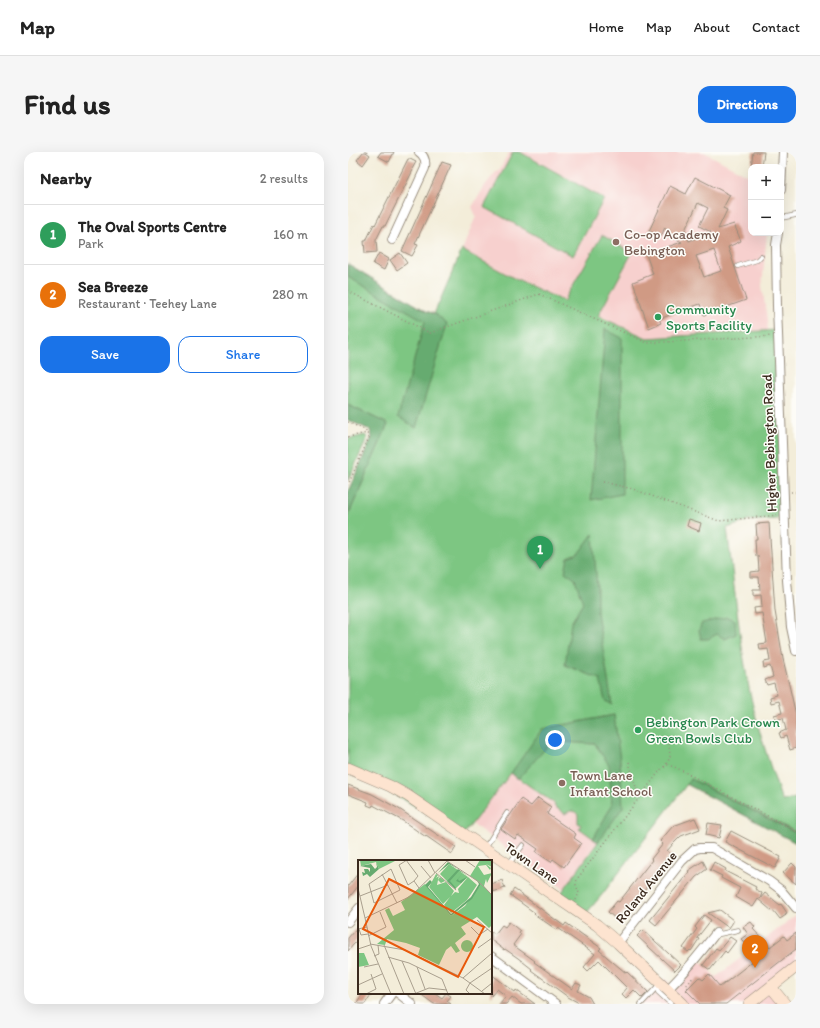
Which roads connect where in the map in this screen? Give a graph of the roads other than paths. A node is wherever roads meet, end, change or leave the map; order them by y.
1 (419, 152) edge
2 (783, 152) edge
3 (782, 164) edge
4 (796, 215) edge
5 (784, 217) edge
6 (778, 236) edge
7 (392, 240) dead end
8 (761, 256) dead end
9 (738, 266) dead end
10 (796, 651) edge
11 (348, 768) edge
12 (507, 813) dead end
13 (523, 845) dead end
14 (485, 848) junction
15 (492, 858) edge
16 (508, 865) junction
17 (796, 908) edge
18 (358, 909) edge
19 (348, 922) edge
20 (738, 930) dead end
21 (715, 934) joint
22 (618, 942) junction
23 (492, 957) edge
24 (796, 967) edge
25 (662, 986) junction
26 (771, 987) junction
27 (391, 994) edge
28 (399, 994) edge
29 (384, 1004) edge
30 (412, 1004) edge
31 (556, 1004) edge
32 (642, 1004) edge
33 (671, 1004) edge
34 (683, 1004) edge
35 (749, 1004) edge
36 (785, 1004) edge

1 - 7 street
2 - 3 street
4 - 5 lane
6 - 10 street, Higher Bebington Road
8 - 9 lane
11 - 14 main road, Town Lane
12 - 14 lane
13 - 16 lane
14 - 15 main road, Town Lane
15 - 16 main road, Town Lane
16 - 22 main road, Town Lane
17 - 22 street, Roland Avenue
18 - 19 street
20 - 21 lane
21 - 25 street
22 - 25 main road, Town Lane
23 - 31 street
24 - 26 main road
25 - 32 lane
25 - 33 lane
25 - 34 main road, Town Lane
26 - 35 main road
26 - 36 main road
27 - 29 street
28 - 30 street

